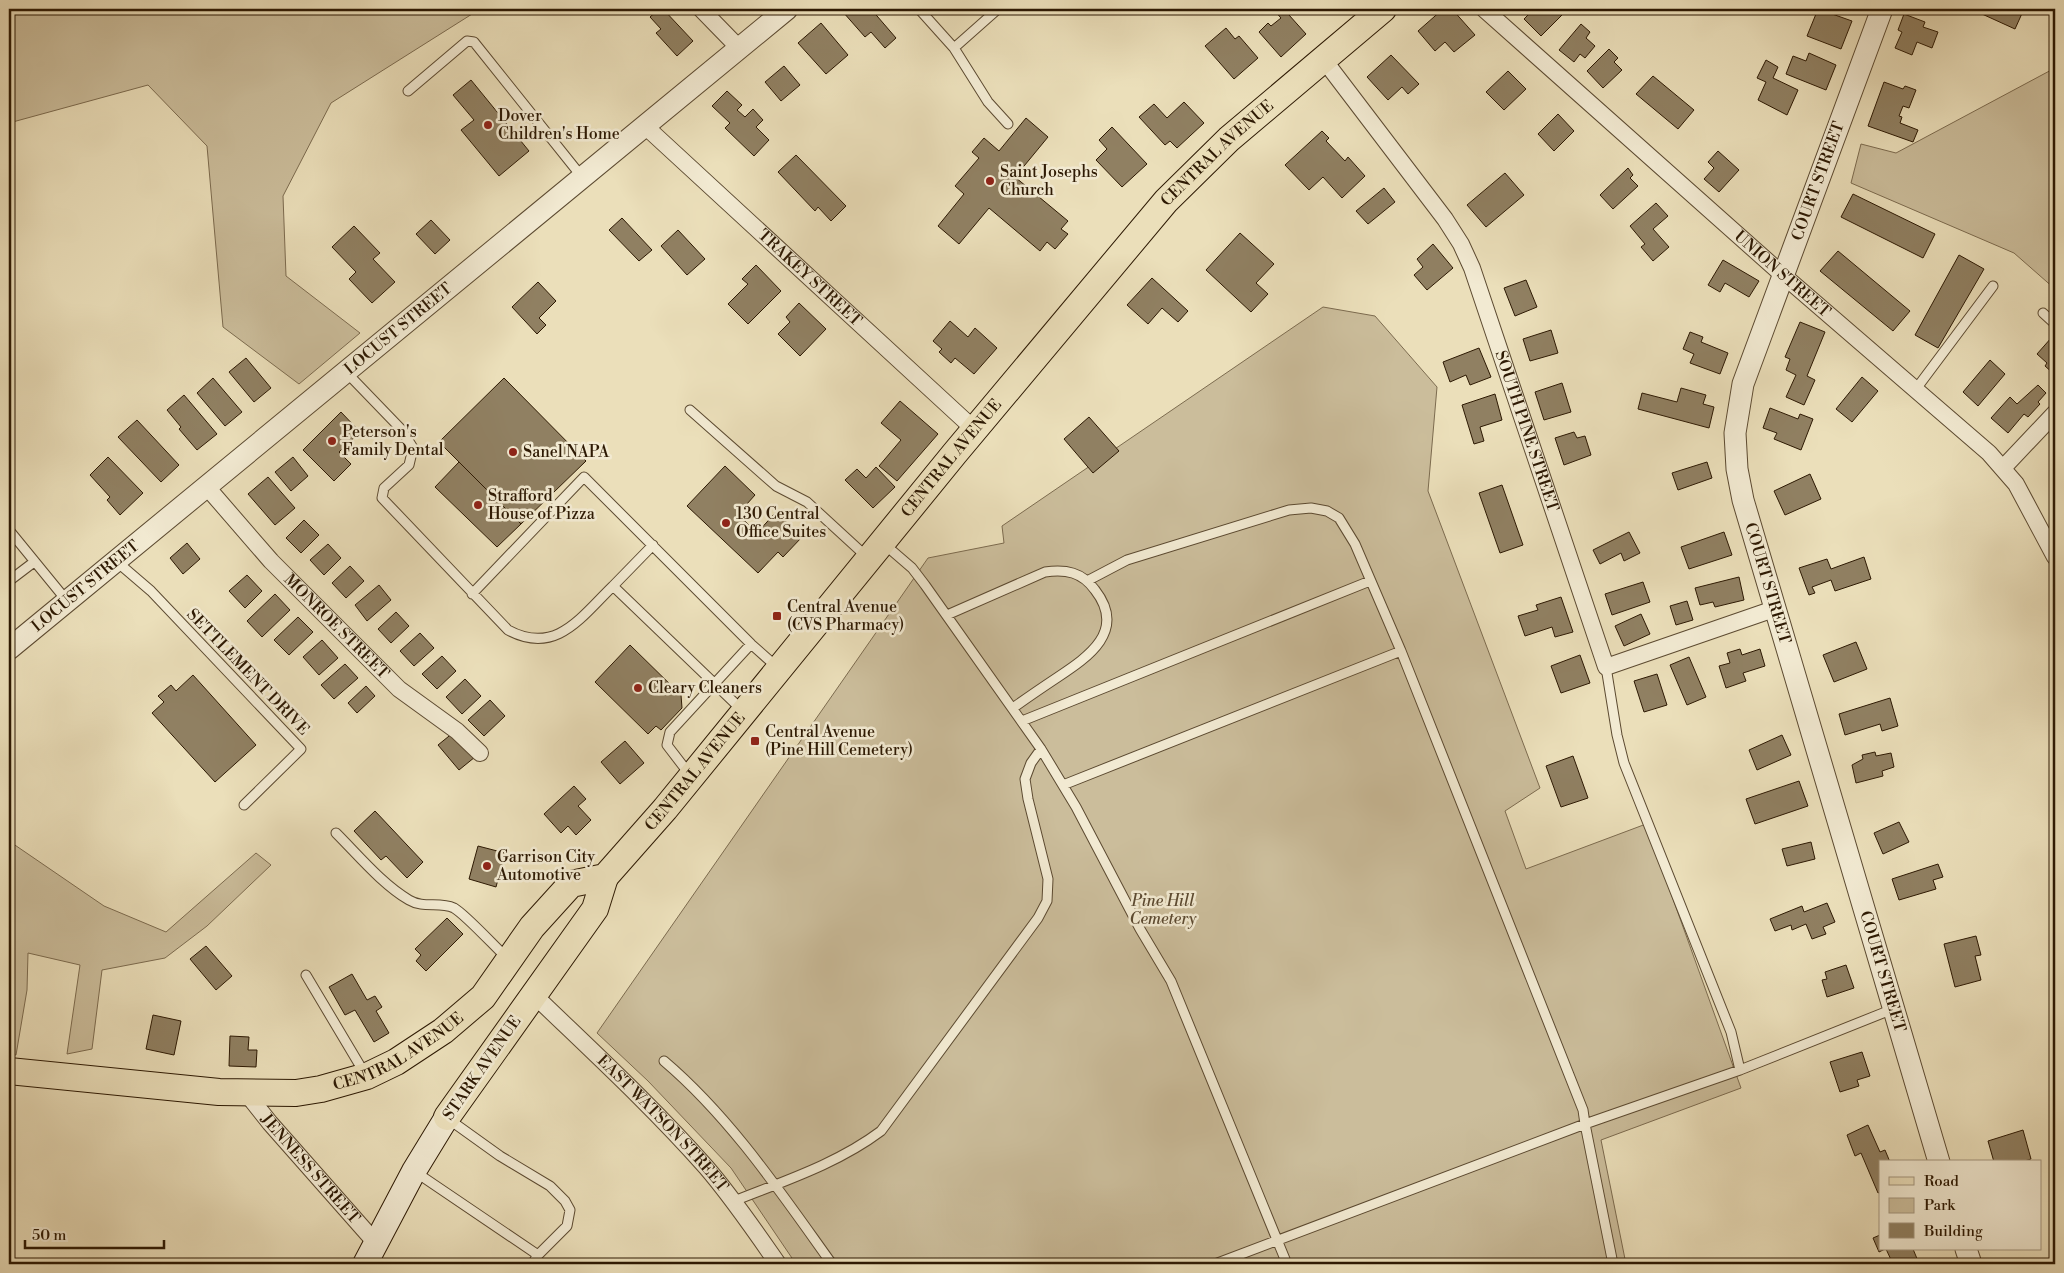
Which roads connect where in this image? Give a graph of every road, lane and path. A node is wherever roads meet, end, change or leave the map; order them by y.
1 (701, 9) edge
2 (787, 9) edge
3 (920, 9) edge
4 (998, 9) edge
5 (1484, 9) edge
6 (1882, 9) edge
7 (1373, 12) edge
8 (739, 48) junction
9 (954, 48) junction
10 (1324, 60) junction
11 (408, 90) dead end
12 (1008, 124) dead end
13 (644, 126) junction
14 (582, 177) junction
15 (1784, 276) junction
16 (1993, 286) dead end
17 (2043, 313) dead end
18 (2055, 324) edge
19 (346, 372) junction
20 (1916, 389) junction
21 (690, 410) dead end
22 (2055, 413) edge
23 (975, 430) junction
24 (2003, 468) junction
25 (206, 486) junction
26 (9, 530) edge
27 (653, 546) junction
28 (875, 550) junction
29 (2055, 558) edge
30 (116, 560) junction
31 (34, 562) junction
32 (9, 581) edge
33 (1087, 581) junction
34 (1370, 581) junction
35 (613, 586) junction
36 (472, 594) junction
37 (67, 601) junction
38 (1774, 609) junction
39 (947, 615) junction
40 (751, 644) junction
41 (9, 649) edge
42 (1401, 651) junction
43 (1606, 667) junction
44 (778, 668) junction
45 (716, 684) junction
46 (1013, 708) junction
47 (744, 711) junction
48 (1022, 721) junction
49 (1041, 749) junction
50 (480, 753) dead end
51 (691, 777) junction
52 (1063, 786) junction
53 (244, 804) dead end
54 (336, 833) dead end
55 (606, 877) junction
56 (509, 960) junction
57 (306, 975) dead end
58 (534, 995) junction
59 (1893, 1009) junction
60 (664, 1061) dead end
61 (1740, 1070) junction
62 (9, 1071) edge
63 (366, 1076) junction
64 (247, 1094) junction
65 (446, 1117) junction
66 (1585, 1124) junction
67 (1939, 1160) edge
68 (414, 1171) junction
69 (774, 1185) junction
70 (734, 1201) junction
71 (1277, 1241) junction
72 (375, 1242) junction
73 (1966, 1250) edge
74 (538, 1255) junction
75 (365, 1264) edge
76 (532, 1264) edge
77 (778, 1264) edge
78 (832, 1264) edge
79 (1216, 1264) edge
80 (1286, 1264) edge
81 (1613, 1264) edge
82 (1971, 1264) edge

1 - 8 street
2 - 8 street, LOCUST STREET
3 - 9 lane
4 - 9 lane
5 - 15 street, UNION STREET
6 - 15 street, COURT STREET
7 - 10 main road, CENTRAL AVENUE
8 - 13 street, LOCUST STREET
9 - 12 lane
10 - 23 main road, CENTRAL AVENUE
10 - 43 street, SOUTH PINE STREET
11 - 14 lane
13 - 14 street, LOCUST STREET
13 - 23 street, TRAKEY STREET
14 - 19 street, LOCUST STREET
15 - 20 street, UNION STREET
15 - 38 street, COURT STREET
16 - 20 lane
17 - 18 lane
19 - 25 street, LOCUST STREET
19 - 36 lane
20 - 24 street, UNION STREET
21 - 28 lane
22 - 24 street
23 - 28 main road, CENTRAL AVENUE
24 - 29 street, UNION STREET
25 - 30 street, LOCUST STREET
25 - 50 street, MONROE STREET
26 - 31 lane
27 - 35 lane
27 - 36 lane
27 - 40 lane
28 - 39 lane
28 - 44 main road, CENTRAL AVENUE
30 - 37 street, LOCUST STREET
30 - 53 lane, SETTLEMENT DRIVE
31 - 32 lane
31 - 37 lane
33 - 34 lane
33 - 39 lane
33 - 46 lane
34 - 42 lane
34 - 48 lane
35 - 36 lane
35 - 45 lane
37 - 41 street, LOCUST STREET
38 - 43 street
38 - 59 street, COURT STREET
39 - 46 lane
40 - 44 lane
40 - 45 lane
42 - 52 lane
42 - 66 lane
43 - 61 lane
44 - 47 main road, CENTRAL AVENUE
45 - 47 lane
45 - 51 lane
46 - 48 lane
47 - 51 main road, CENTRAL AVENUE
48 - 49 lane
49 - 52 lane
49 - 69 lane
51 - 55 main road, CENTRAL AVENUE
52 - 71 lane
54 - 56 lane
55 - 56 main road, CENTRAL AVENUE
55 - 58 main road, STARK AVENUE
56 - 58 main road
56 - 63 main road, CENTRAL AVENUE
57 - 63 lane
58 - 65 main road, STARK AVENUE
58 - 70 street, EAST WATSON STREET
59 - 61 lane
59 - 67 street, COURT STREET
60 - 69 lane
61 - 66 lane
62 - 64 main road, CENTRAL AVENUE
63 - 64 main road, CENTRAL AVENUE
64 - 72 street, JENNESS STREET
65 - 68 main road, STARK AVENUE
65 - 74 lane
66 - 71 lane
66 - 81 lane
68 - 72 main road, STARK AVENUE
68 - 74 lane
69 - 70 lane
69 - 78 lane
70 - 77 street, EAST WATSON STREET
71 - 79 lane
71 - 80 lane
72 - 75 main road, STARK AVENUE
73 - 82 street
74 - 76 lane

